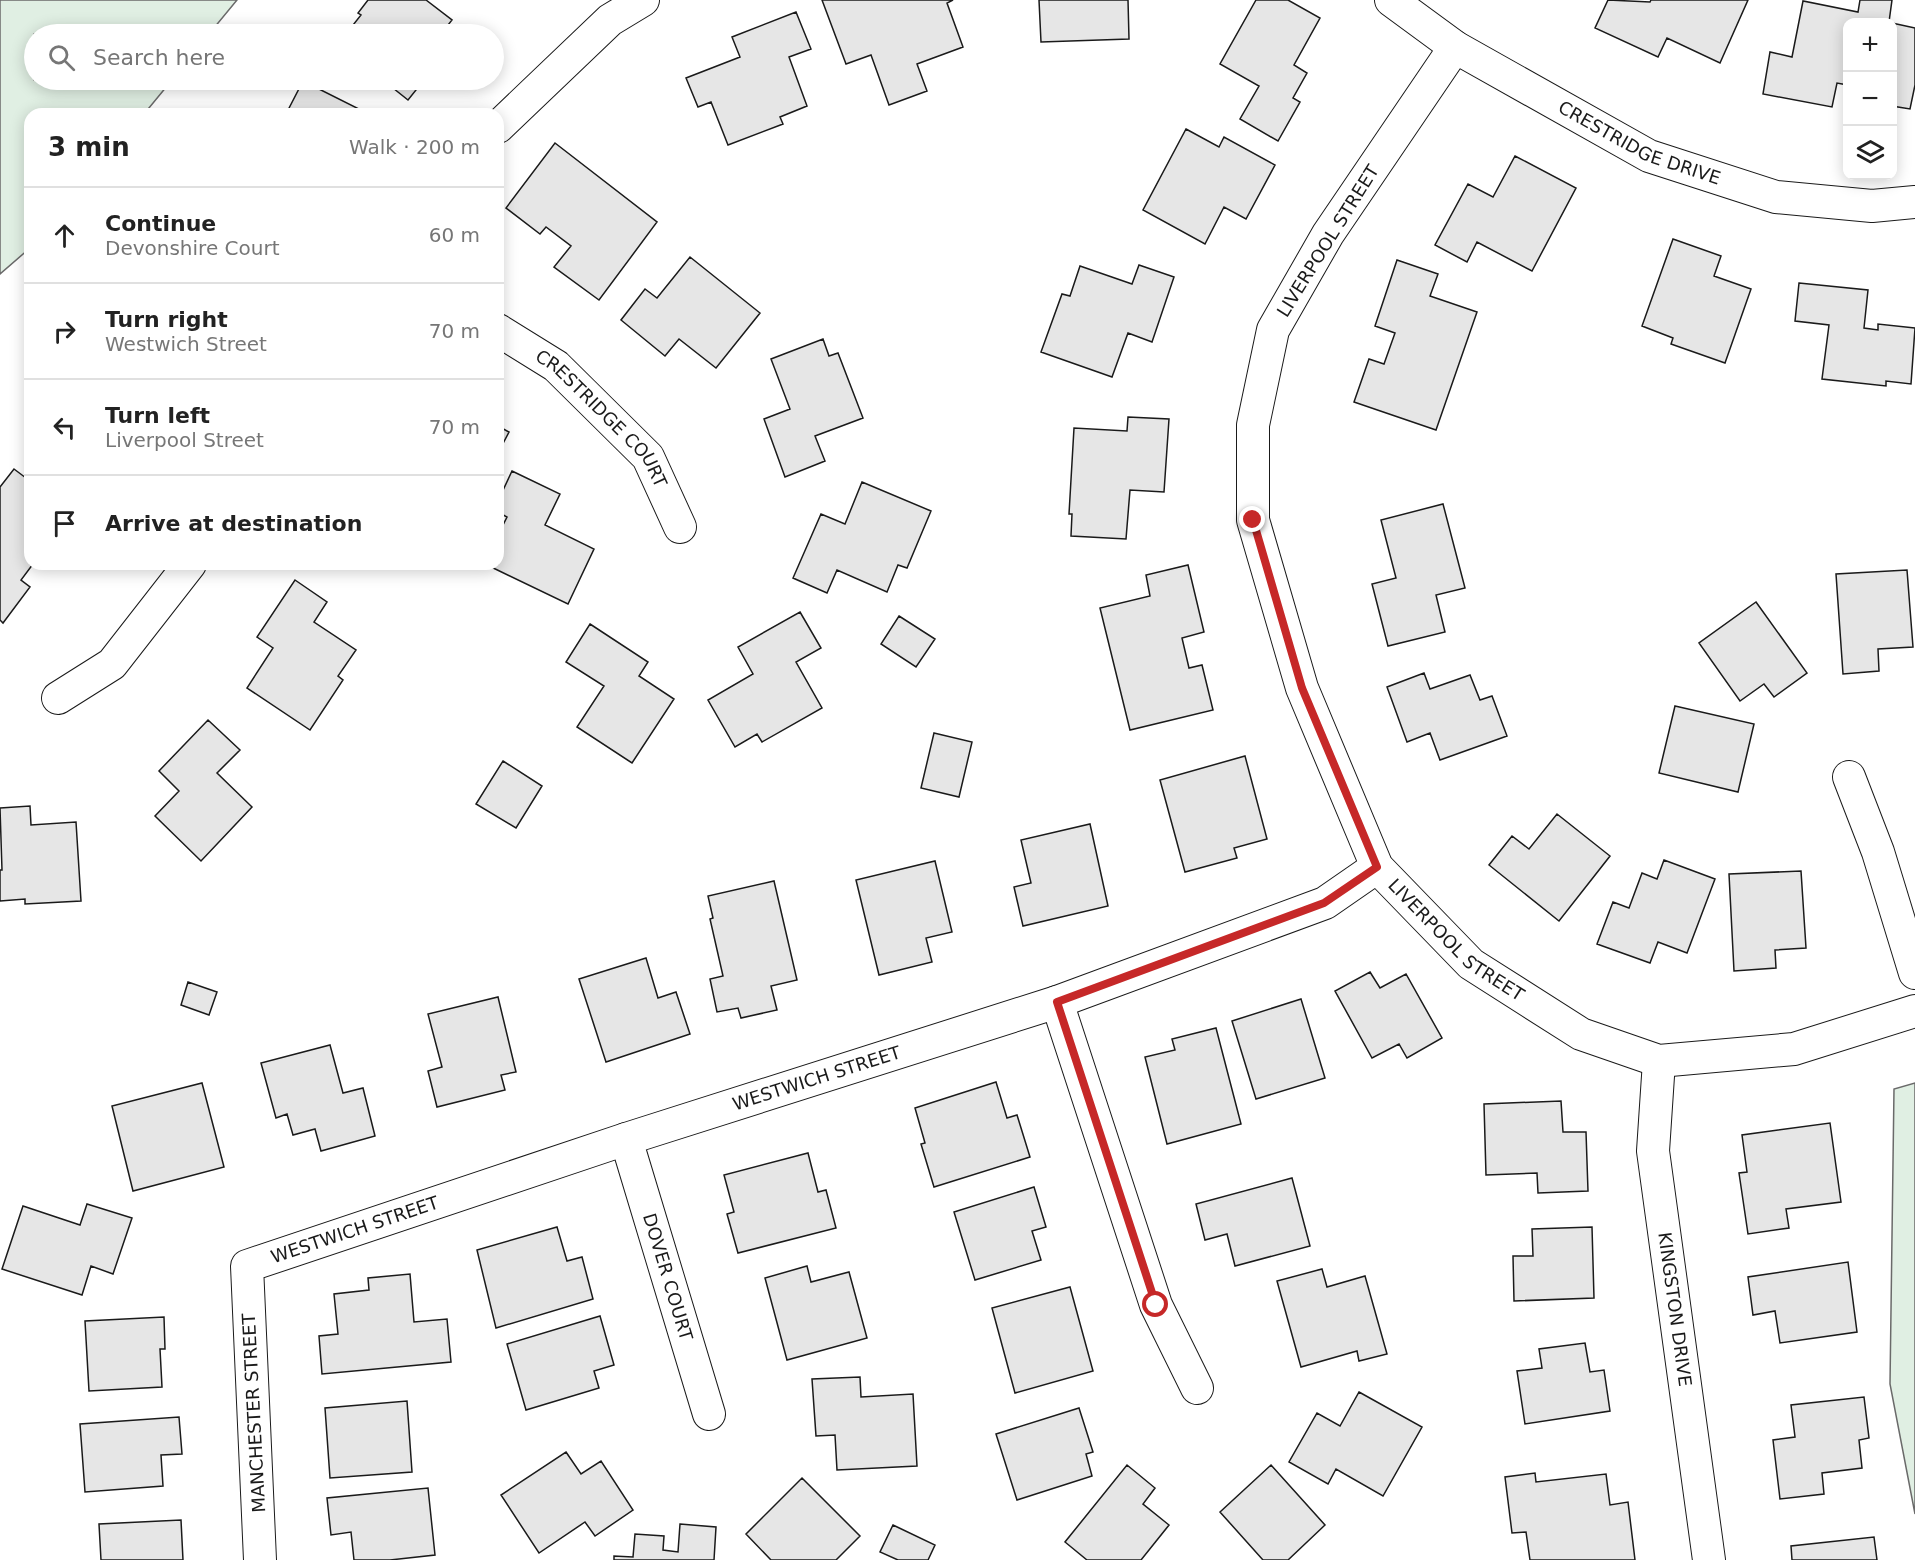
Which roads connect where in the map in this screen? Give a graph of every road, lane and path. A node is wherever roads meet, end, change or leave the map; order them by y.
1 (643, 0) edge
2 (1391, 0) edge
3 (1455, 47) junction
4 (504, 121) edge
5 (1915, 202) edge
6 (504, 334) edge
7 (680, 527) dead end
8 (185, 570) edge
9 (58, 698) dead end
10 (1849, 777) dead end
11 (1377, 867) junction
12 (1915, 973) edge
13 (1057, 1002) junction
14 (1915, 1011) edge
15 (1659, 1060) junction
16 (626, 1139) junction
17 (247, 1266) joint
18 (1197, 1388) dead end
19 (709, 1414) dead end
20 (260, 1560) edge
21 (1708, 1560) edge

1 - 4 street
2 - 3 street, CRESTRIDGE DRIVE
3 - 5 street, CRESTRIDGE DRIVE
3 - 11 street, LIVERPOOL STREET
6 - 7 street, CRESTRIDGE COURT
8 - 9 street
10 - 12 street
11 - 13 street, WESTWICH STREET
11 - 15 street, LIVERPOOL STREET
13 - 16 street, WESTWICH STREET
13 - 18 street
14 - 15 street, LIVERPOOL STREET
15 - 21 street, KINGSTON DRIVE
16 - 17 street, WESTWICH STREET
16 - 19 street, DOVER COURT
17 - 20 street, MANCHESTER STREET

